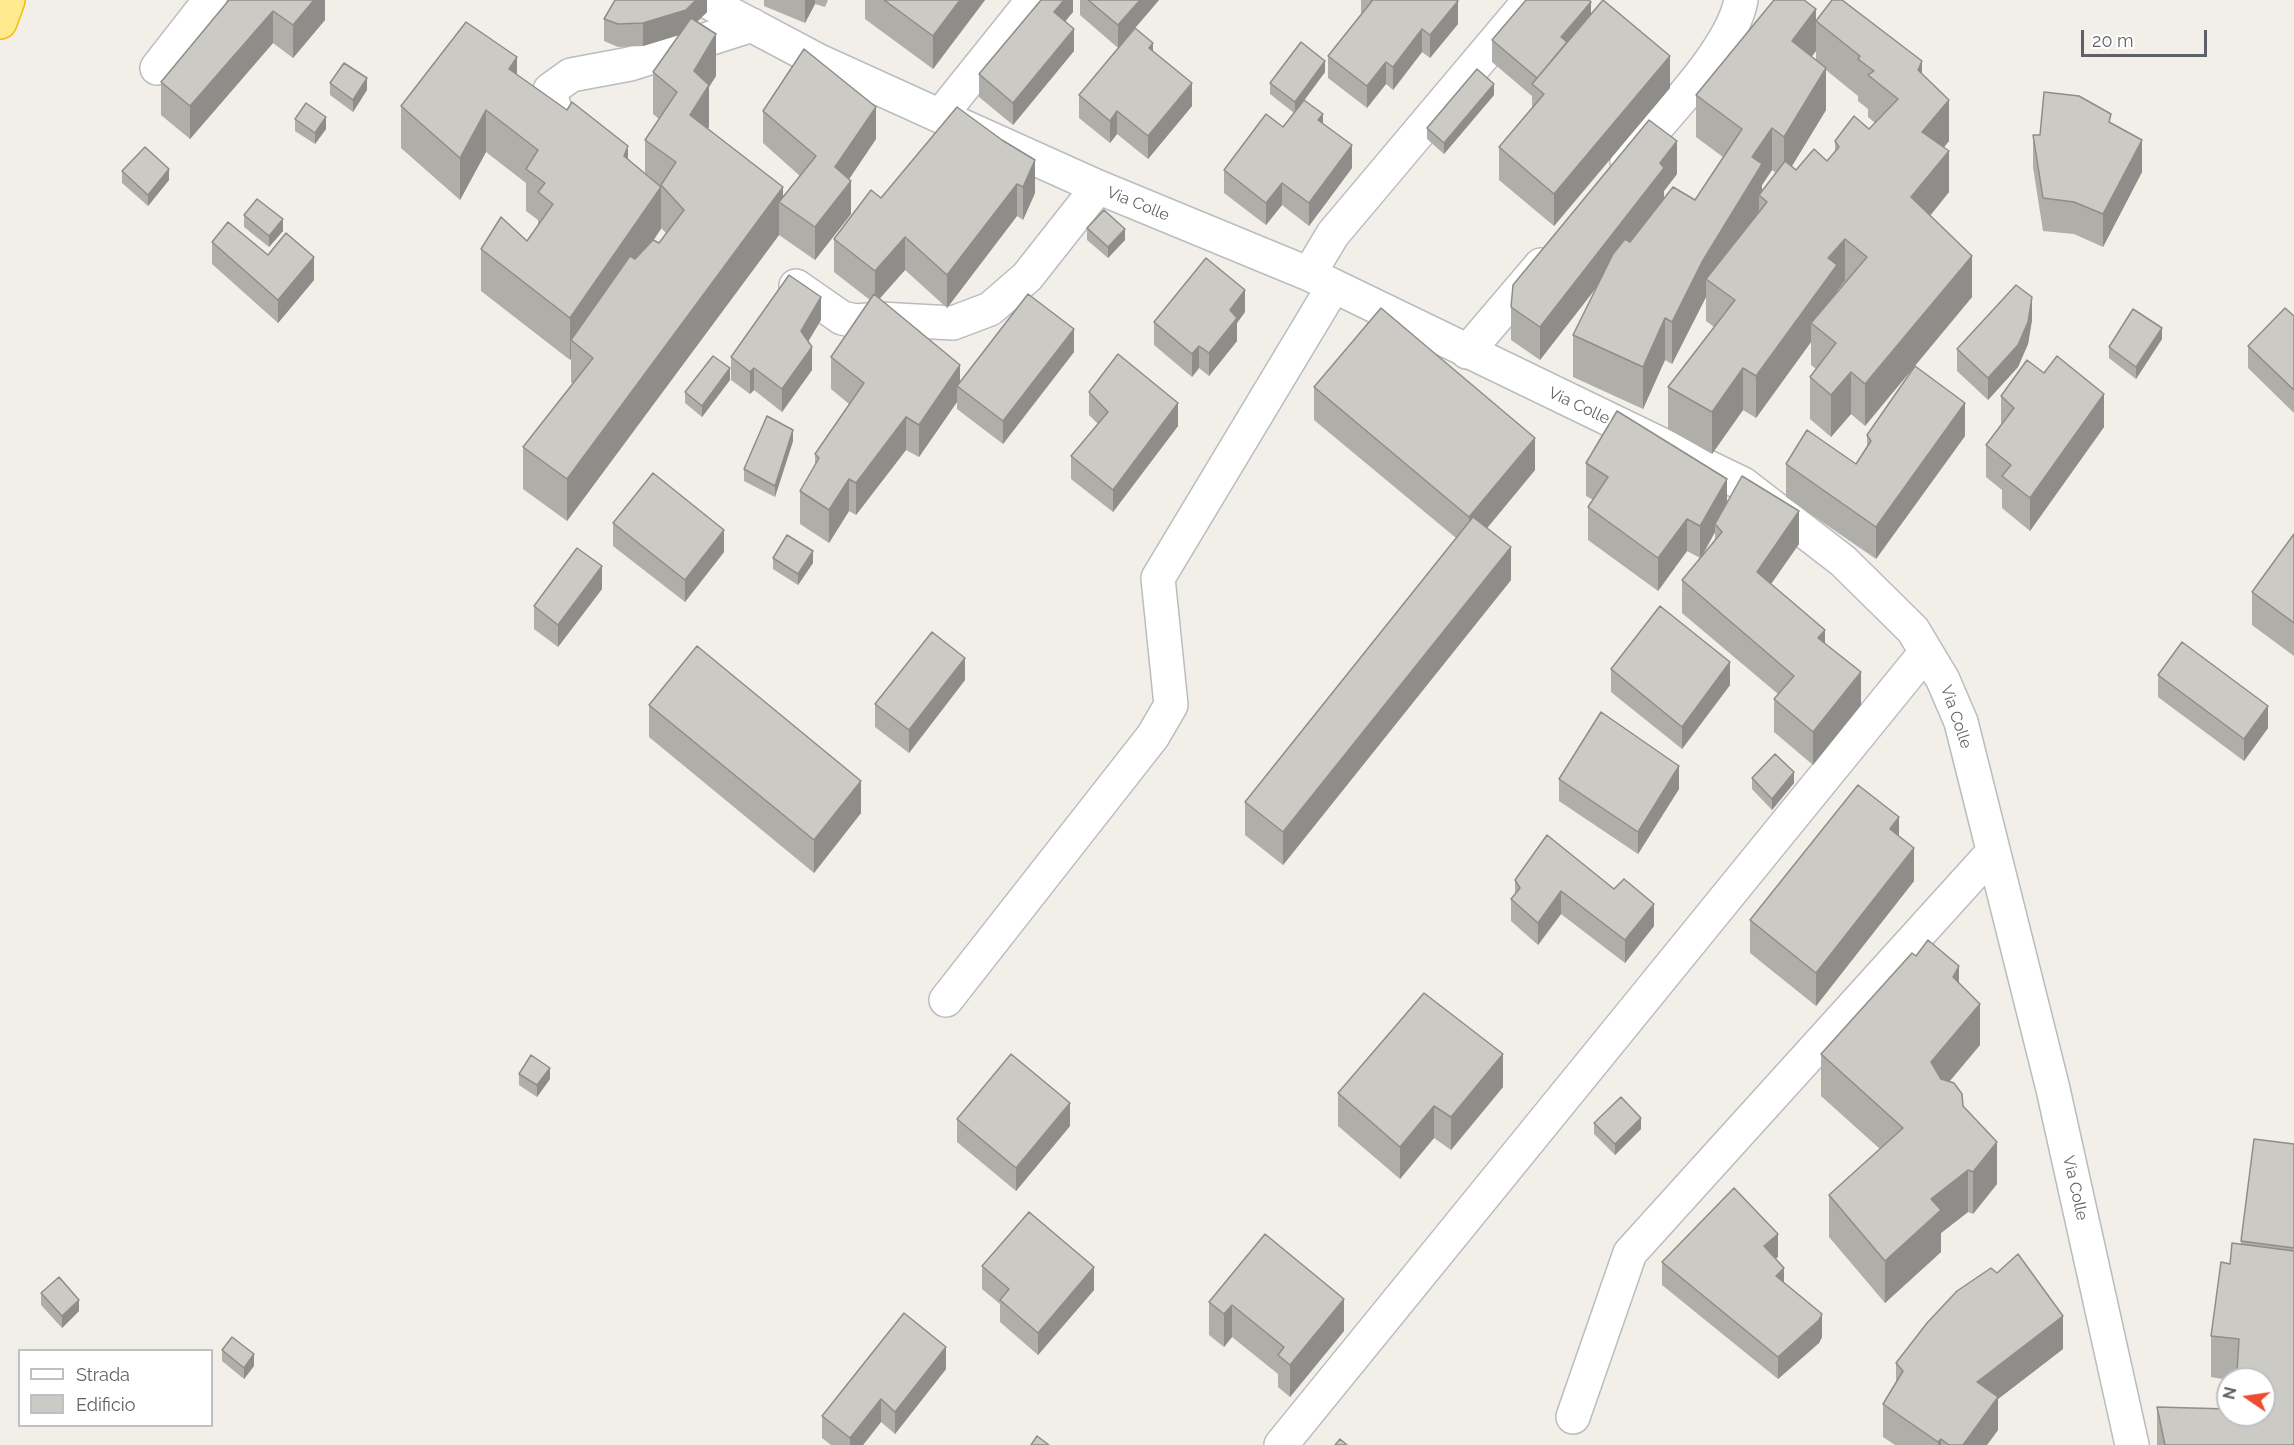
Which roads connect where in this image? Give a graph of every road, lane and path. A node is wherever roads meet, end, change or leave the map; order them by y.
1 (8, 0) edge
2 (210, 0) edge
3 (704, 0) edge
4 (1033, 0) edge
5 (1530, 0) edge
6 (1742, 0) edge
7 (0, 22) edge
8 (752, 25) junction
9 (157, 68) dead end
10 (940, 116) junction
11 (602, 149) edge
12 (1098, 187) junction
13 (1605, 187) edge
14 (1560, 242) edge
15 (1321, 280) junction
16 (796, 286) edge
17 (1467, 352) junction
18 (1926, 652) junction
19 (1993, 852) junction
20 (946, 1000) dead end
21 (1573, 1417) dead end
22 (1281, 1445) edge
23 (2132, 1445) edge

1 - 7 highway
2 - 9 street
3 - 8 street, Via Colle
4 - 10 street
5 - 15 street
6 - 13 street
8 - 10 street, Via Colle
8 - 11 street
10 - 12 street, Via Colle
12 - 15 street, Via Colle
12 - 16 street
14 - 17 street
15 - 17 street, Via Colle
15 - 20 street
17 - 18 street, Via Colle
18 - 19 street, Via Colle
18 - 22 street
19 - 21 street
19 - 23 street, Via Colle

